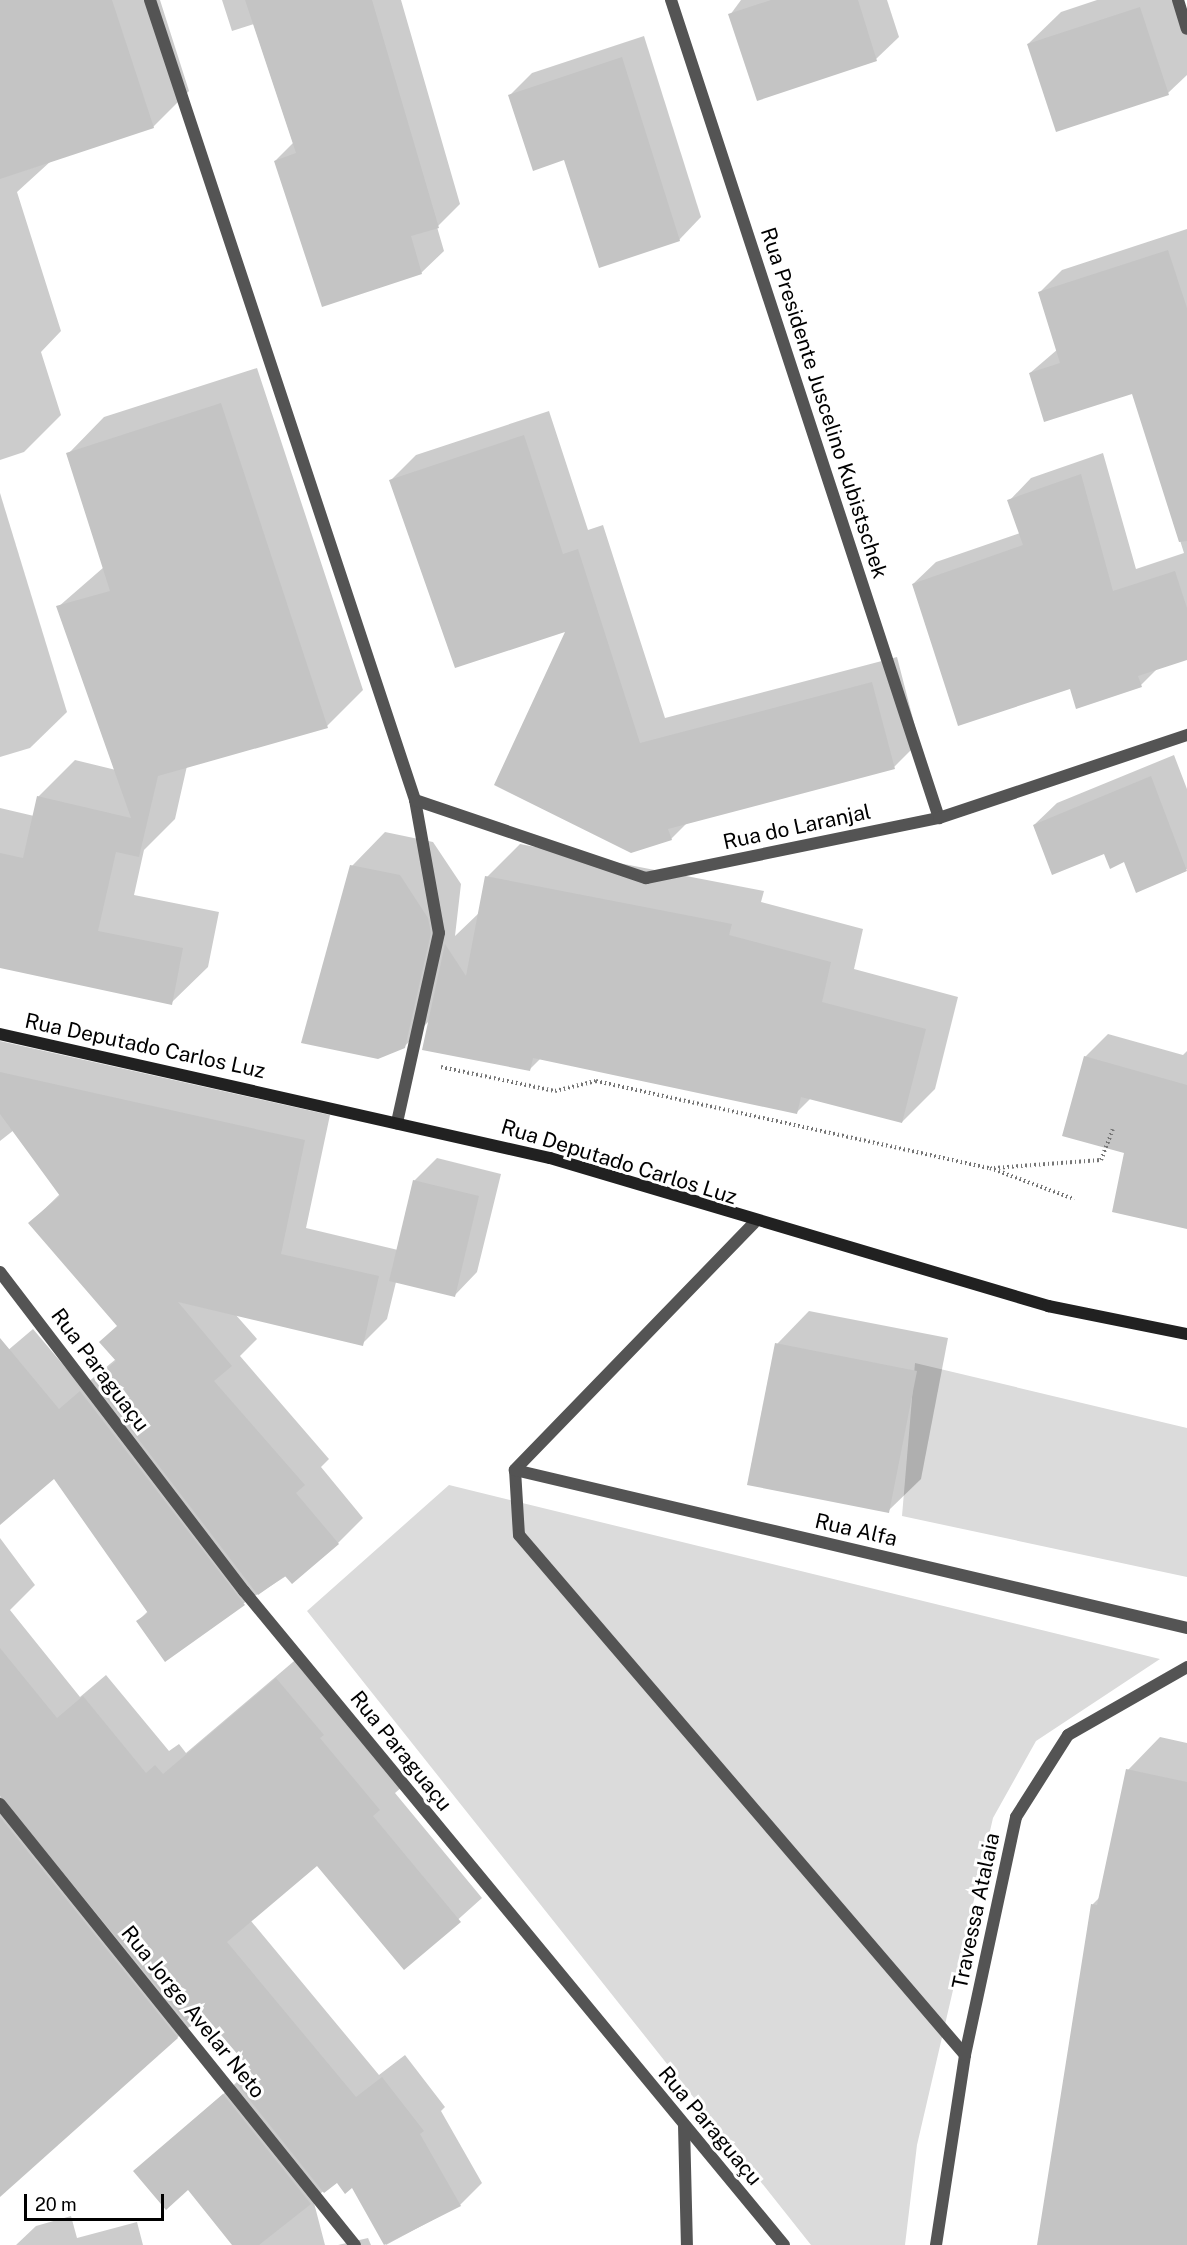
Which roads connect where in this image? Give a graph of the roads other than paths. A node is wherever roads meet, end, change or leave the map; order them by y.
1 (150, 0) edge
2 (671, 0) edge
3 (1178, 0) edge
4 (1187, 29) edge
5 (1187, 735) edge
6 (416, 800) junction
7 (939, 818) junction
8 (0, 1034) edge
9 (397, 1123) junction
10 (754, 1223) junction
11 (0, 1272) edge
12 (1187, 1334) edge
13 (515, 1470) junction
14 (1187, 1628) edge
15 (1187, 1667) edge
16 (0, 1804) edge
17 (965, 2055) junction
18 (684, 2126) junction
19 (356, 2245) edge
20 (687, 2245) edge
21 (784, 2245) edge
22 (936, 2245) edge

1 - 6 street
2 - 7 street, Rua Presidente Juscelino Kubistschek
3 - 4 street
5 - 7 street, Rua do Laranjal
6 - 7 street, Rua do Laranjal
6 - 9 street
8 - 9 main road, Rua Deputado Carlos Luz
9 - 10 main road, Rua Deputado Carlos Luz
10 - 12 main road, Rua Deputado Carlos Luz
10 - 13 street
11 - 18 street, Rua Paraguaçu
13 - 14 street, Rua Alfa
13 - 17 street
15 - 17 street, Travessa Atalaia
16 - 19 street, Rua Jorge Avelar Neto
17 - 22 street, Travessa Atalaia
18 - 20 street
18 - 21 street, Rua Paraguaçu

